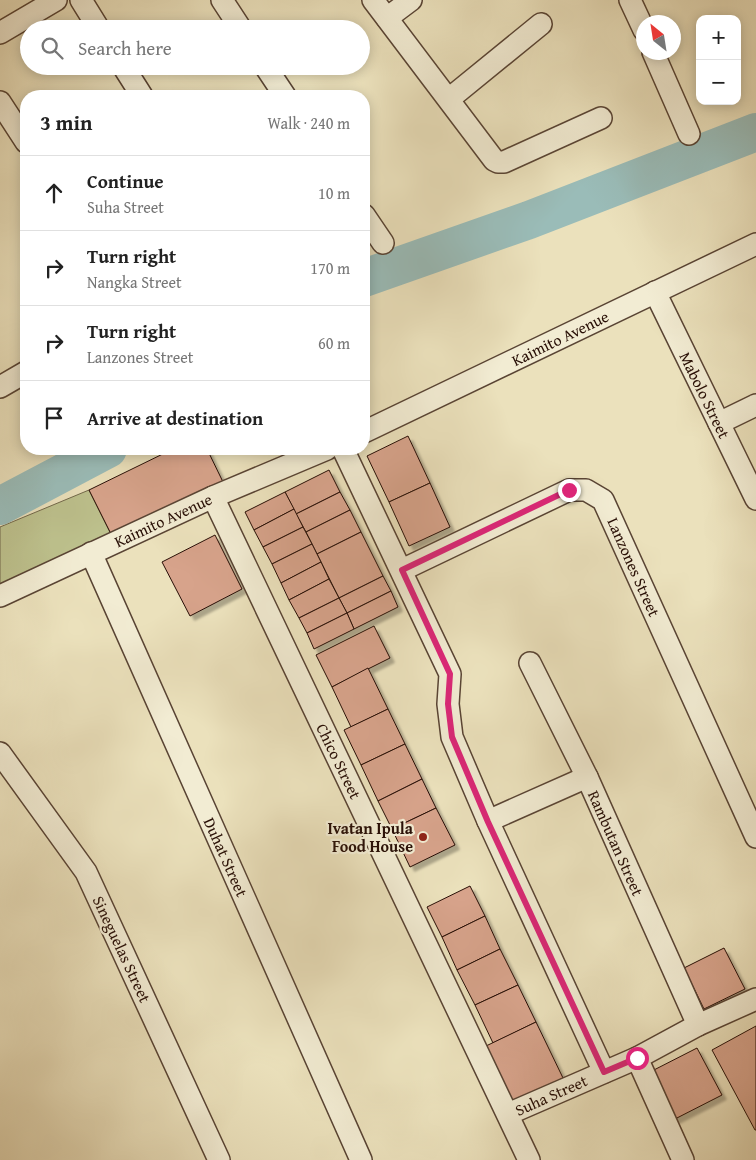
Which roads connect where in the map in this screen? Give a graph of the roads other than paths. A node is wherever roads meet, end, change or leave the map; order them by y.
1 (56, 0) edge
2 (81, 0) edge
3 (222, 0) edge
4 (373, 0) edge
5 (411, 0) edge
6 (630, 0) edge
7 (637, 15) edge
8 (387, 18) junction
9 (22, 20) edge
10 (93, 20) edge
11 (235, 20) edge
12 (20, 21) edge
13 (541, 24) dead end
14 (0, 33) edge
15 (657, 60) edge
16 (129, 75) edge
17 (272, 75) edge
18 (138, 90) edge
19 (281, 90) edge
20 (449, 99) junction
21 (0, 102) edge
22 (601, 118) dead end
23 (20, 133) edge
24 (689, 134) dead end
25 (370, 224) edge
26 (383, 242) dead end
27 (756, 244) edge
28 (655, 292) junction
29 (20, 375) edge
30 (0, 387) edge
31 (756, 405) edge
32 (718, 423) junction
33 (370, 429) edge
34 (313, 455) edge
35 (346, 455) edge
36 (213, 497) junction
37 (756, 499) edge
38 (91, 553) junction
39 (402, 570) junction
40 (0, 596) edge
41 (530, 663) dead end
42 (0, 752) edge
43 (587, 777) junction
44 (488, 822) junction
45 (756, 837) edge
46 (756, 999) edge
47 (698, 1025) junction
48 (637, 1058) junction
49 (604, 1072) junction
50 (508, 1114) junction
51 (220, 1160) edge
52 (361, 1160) edge
53 (528, 1160) edge
54 (683, 1160) edge

1 - 9 street
2 - 10 street
3 - 11 street
4 - 8 street
5 - 8 street
6 - 7 street
8 - 20 street
12 - 14 street
13 - 20 street
15 - 24 street
16 - 18 street
17 - 19 street
20 - 22 street
21 - 23 street
25 - 26 street
27 - 28 street, Kaimito Avenue
28 - 32 street, Mabolo Street
28 - 33 street, Kaimito Avenue
29 - 30 street
31 - 32 street
32 - 37 street, Mabolo Street
34 - 36 street, Kaimito Avenue
35 - 39 street
36 - 38 street, Kaimito Avenue
36 - 50 street, Chico Street
38 - 40 street, Kaimito Avenue
38 - 52 street, Duhat Street
39 - 44 street
39 - 45 street, Lanzones Street
41 - 43 street, Rambutan Street
42 - 51 street, Sineguelas Street
43 - 44 street
43 - 47 street, Rambutan Street
44 - 49 street
46 - 47 street, Suha Street
47 - 48 street, Suha Street
48 - 49 street, Suha Street
48 - 54 street
49 - 50 street, Suha Street
50 - 53 street, Chico Street

